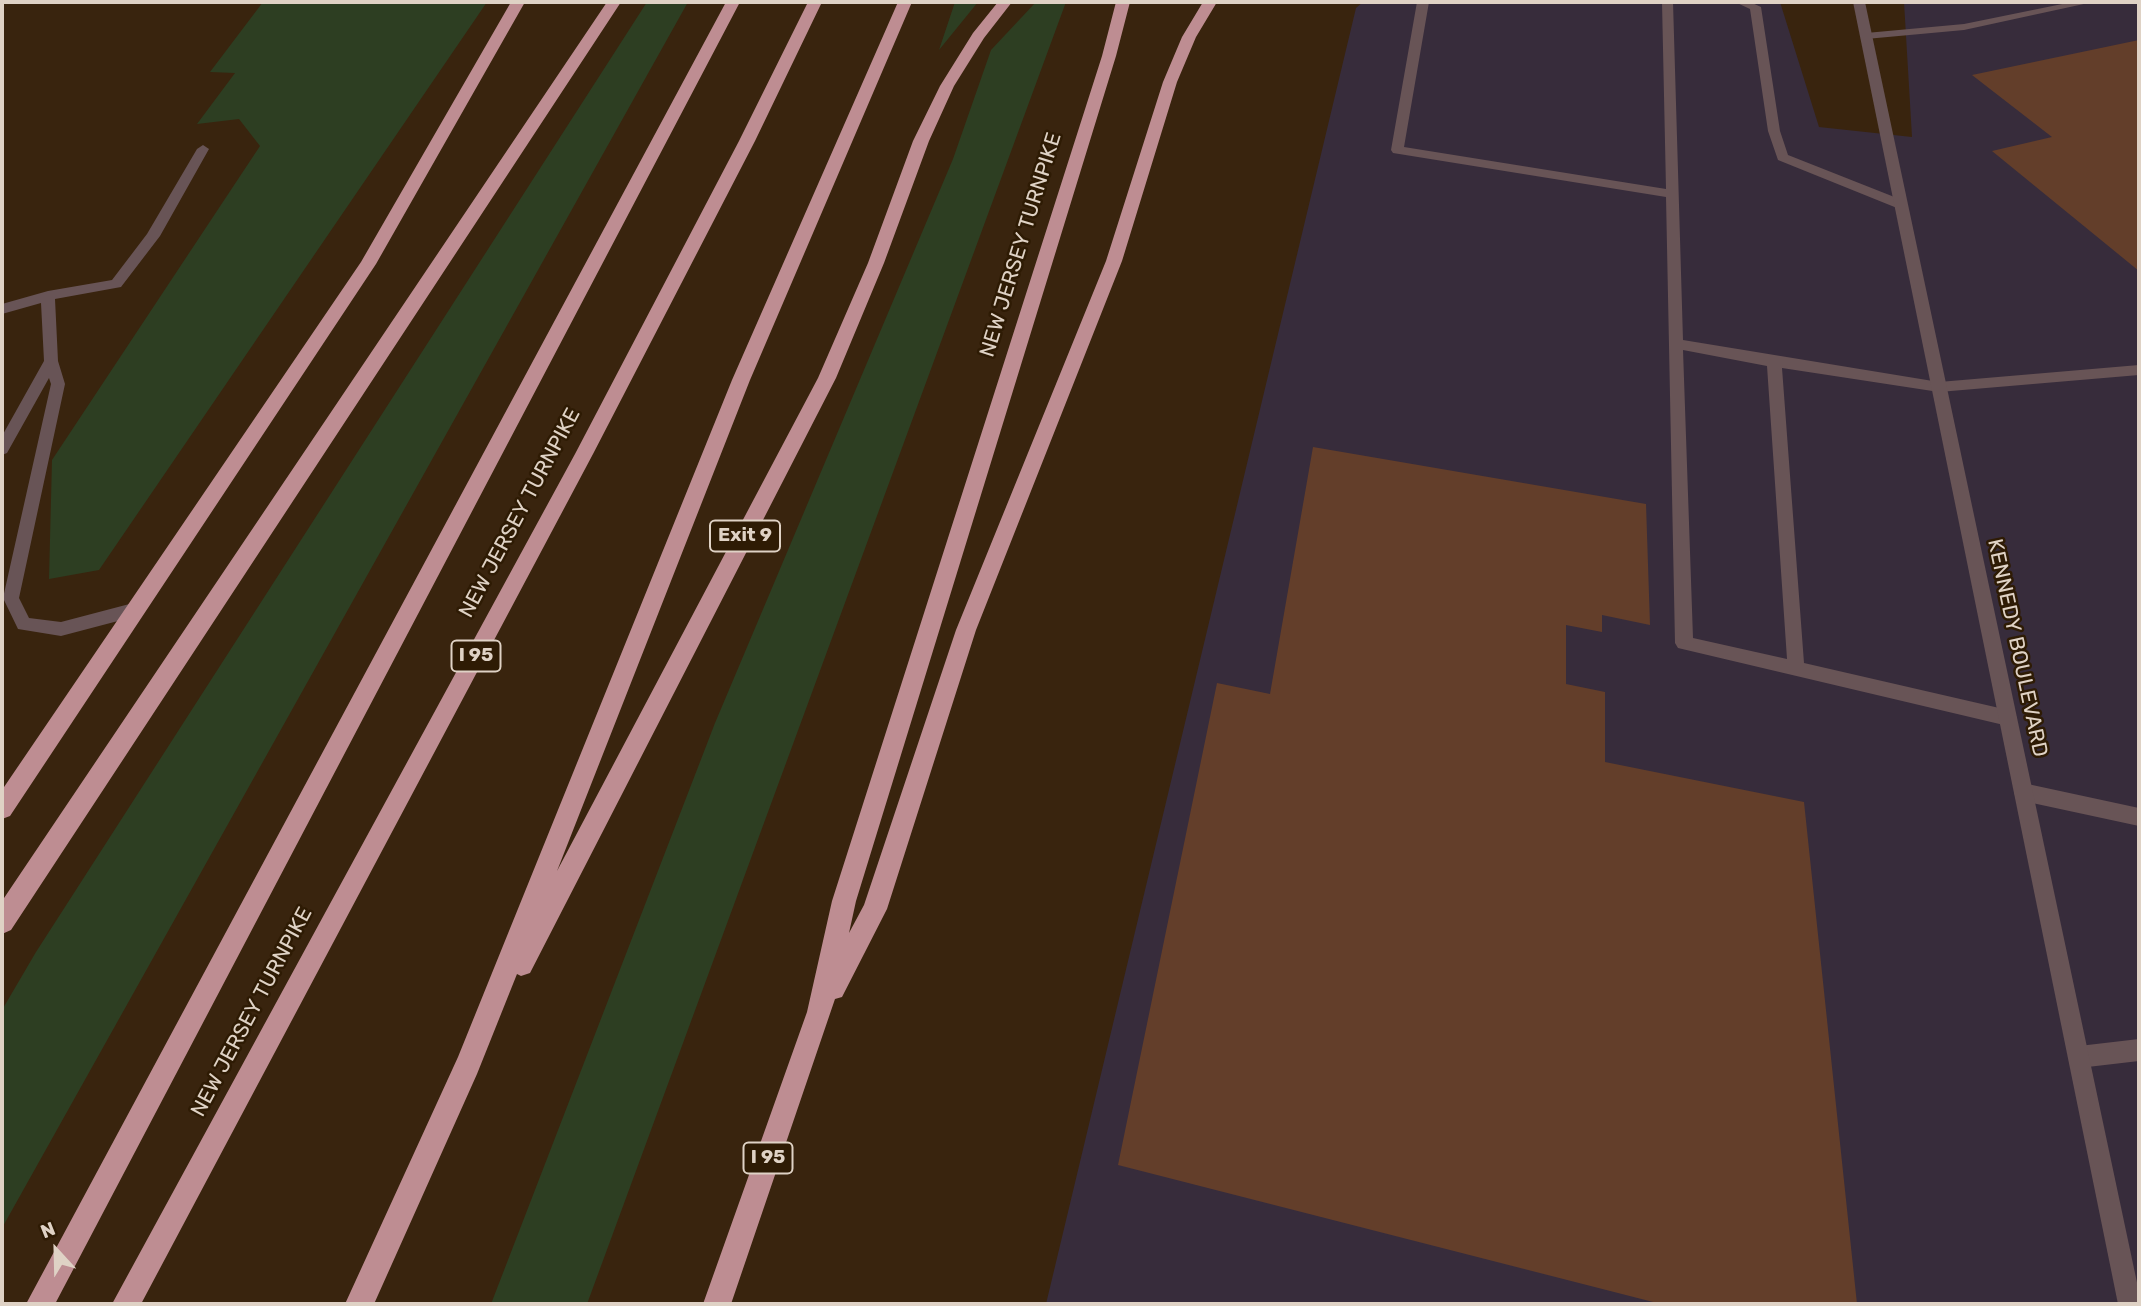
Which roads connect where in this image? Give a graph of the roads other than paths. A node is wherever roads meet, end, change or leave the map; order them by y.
1 (518, 2) edge
2 (614, 2) edge
3 (733, 2) edge
4 (815, 2) edge
5 (905, 2) edge
6 (1005, 2) edge
7 (1123, 2) edge
8 (1210, 2) edge
9 (1423, 2) edge
10 (1668, 2) edge
11 (1740, 2) edge
12 (1859, 2) edge
13 (2087, 2) edge
14 (1866, 36) junction
15 (203, 149) dead end
16 (1672, 194) junction
17 (1902, 205) junction
18 (48, 296) junction
19 (2, 309) edge
20 (1676, 344) junction
21 (51, 361) junction
22 (1774, 362) junction
23 (2139, 370) edge
24 (1940, 387) junction
25 (2, 449) edge
26 (136, 608) junction
27 (1796, 668) junction
28 (2008, 718) junction
29 (2023, 792) junction
30 (2, 809) edge
31 (2139, 817) edge
32 (2, 922) edge
33 (820, 1012) junction
34 (2139, 1050) edge
35 (2079, 1057) junction
36 (468, 1065) junction
37 (40, 1304) edge
38 (126, 1304) edge
39 (359, 1304) edge
40 (717, 1304) edge
41 (2130, 1304) edge

1 - 26 highway
2 - 32 highway
3 - 37 highway
4 - 38 highway, NEW JERSEY TURNPIKE / I 95
5 - 36 highway
6 - 36 highway, Exit 9
7 - 33 highway, NEW JERSEY TURNPIKE / I 95
8 - 33 highway
9 - 16 street
10 - 16 street
11 - 17 street
12 - 14 street, KENNEDY BOULEVARD
13 - 14 street
14 - 17 street, KENNEDY BOULEVARD
15 - 18 street
16 - 20 street
17 - 24 street, KENNEDY BOULEVARD
18 - 19 street
18 - 21 street
20 - 22 street
20 - 27 street
21 - 25 street
21 - 26 street
22 - 24 street
22 - 27 street
23 - 24 street
24 - 28 street, KENNEDY BOULEVARD
26 - 30 highway
27 - 28 street
28 - 29 street, KENNEDY BOULEVARD
29 - 31 street
29 - 35 street, KENNEDY BOULEVARD
33 - 40 highway, NEW JERSEY TURNPIKE / I 95
34 - 35 street
35 - 41 street, KENNEDY BOULEVARD
36 - 39 highway

